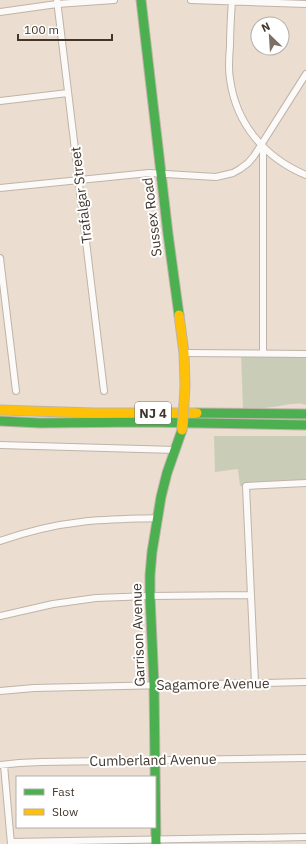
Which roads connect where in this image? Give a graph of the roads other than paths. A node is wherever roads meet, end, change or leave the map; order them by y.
1 (114, 0) edge
2 (141, 0) edge
3 (191, 0) edge
4 (232, 1) edge
5 (57, 2) edge
6 (306, 4) edge
7 (0, 12) edge
8 (306, 74) edge
9 (68, 93) junction
10 (0, 101) edge
11 (262, 146) junction
12 (161, 174) junction
13 (306, 174) edge
14 (79, 180) junction
15 (0, 188) edge
16 (0, 258) edge
17 (184, 353) junction
18 (263, 353) junction
19 (306, 354) edge
20 (16, 391) dead end
21 (104, 391) dead end
22 (0, 410) edge
23 (306, 414) edge
24 (0, 421) edge
25 (280, 425) junction
26 (306, 425) edge
27 (182, 430) joint
28 (306, 433) edge
29 (0, 445) edge
30 (176, 450) junction
31 (306, 483) edge
32 (158, 518) junction
33 (0, 541) edge
34 (251, 595) junction
35 (150, 596) junction
36 (0, 616) edge
37 (306, 682) edge
38 (255, 683) junction
39 (154, 685) junction
40 (0, 691) edge
41 (306, 758) edge
42 (155, 760) junction
43 (2, 765) edge
44 (155, 776) edge
45 (156, 828) edge
46 (306, 836) edge
47 (156, 842) edge
48 (11, 843) edge

1 - 5 street
2 - 12 main road, Sussex Road
3 - 4 street
4 - 6 street
4 - 11 street
5 - 7 street
5 - 9 street, Trafalgar Street
8 - 11 street
9 - 10 street
9 - 14 street, Trafalgar Street
11 - 12 street
11 - 13 street
11 - 18 street
12 - 14 street
12 - 17 main road, Sussex Road
14 - 15 street
14 - 21 street, Trafalgar Street
16 - 20 street
17 - 18 street
17 - 27 main road, Sussex Road, bridge
18 - 19 street
22 - 23 main road, NJ 4
24 - 25 main road, NJ 4
25 - 26 main road, NJ 4
25 - 28 main road
27 - 30 main road, Garrison Avenue
29 - 30 street
30 - 32 main road, Garrison Avenue
31 - 34 street
32 - 33 street
32 - 35 main road, Garrison Avenue
34 - 35 street
34 - 38 street
35 - 36 street
35 - 39 main road, Garrison Avenue
37 - 38 street, Sagamore Avenue
38 - 39 street, Sagamore Avenue
39 - 40 street, Sagamore Avenue
39 - 42 main road, Garrison Avenue
41 - 42 street, Cumberland Avenue
42 - 43 street, Cumberland Avenue
42 - 44 main road, Garrison Avenue
43 - 48 street
45 - 47 main road, Garrison Avenue
46 - 47 street
47 - 48 street

